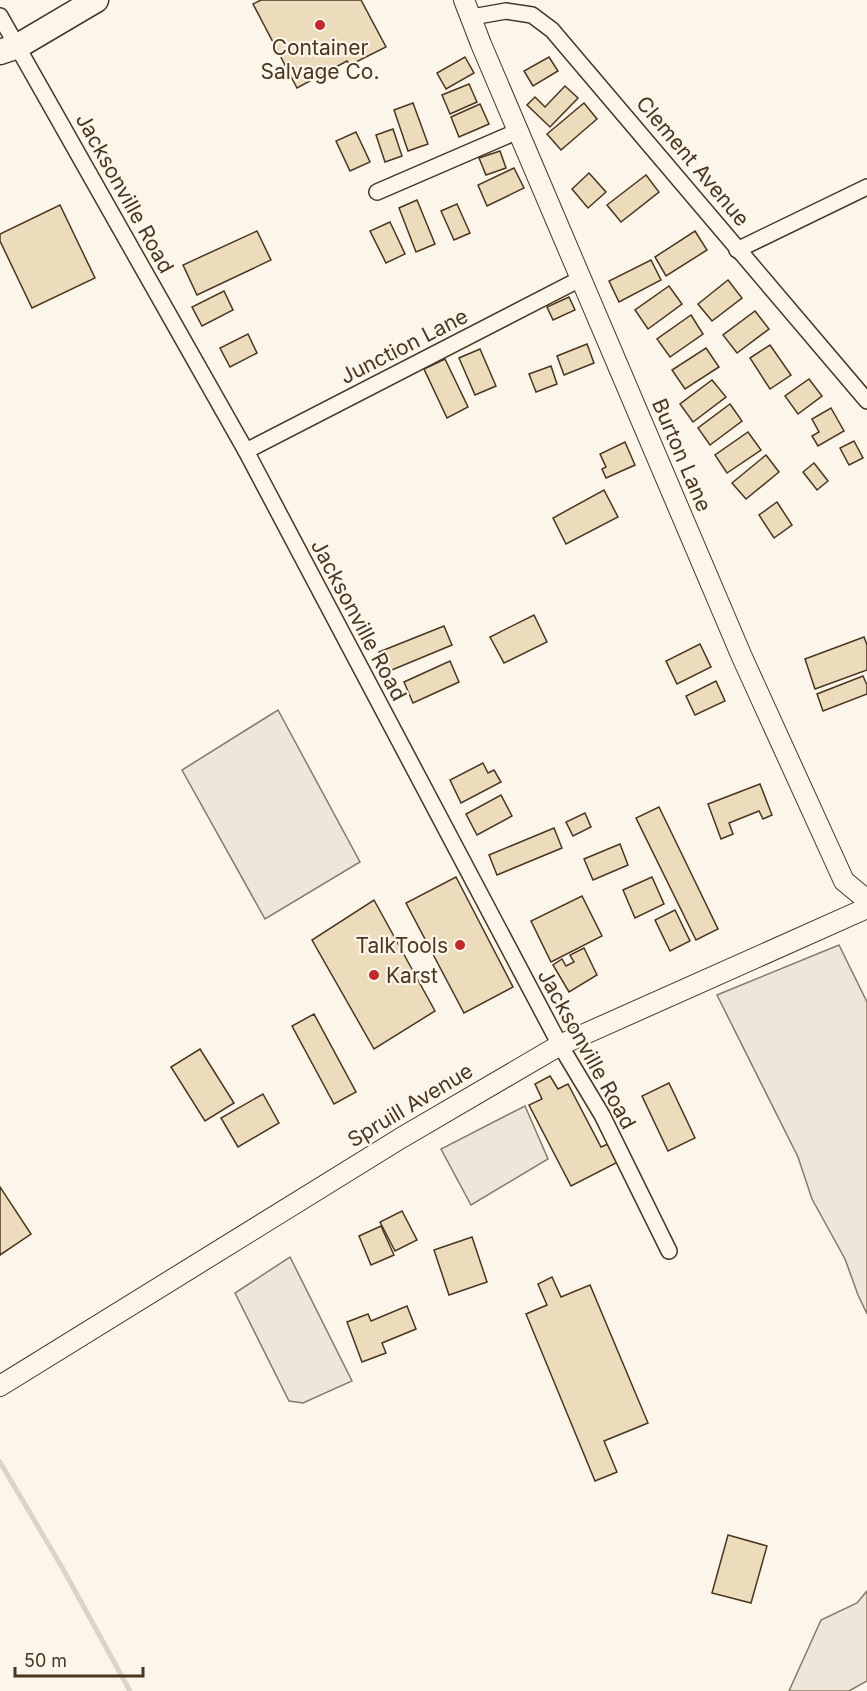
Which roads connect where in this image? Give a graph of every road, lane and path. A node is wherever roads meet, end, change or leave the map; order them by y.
1 (96, 0) edge
2 (468, 8) edge
3 (0, 16) edge
4 (9, 49) edge
5 (518, 131) junction
6 (867, 188) edge
7 (377, 192) dead end
8 (737, 250) junction
9 (582, 278) junction
10 (867, 401) edge
11 (246, 451) junction
12 (867, 900) edge
13 (867, 908) edge
14 (560, 1046) junction
15 (669, 1251) dead end
16 (0, 1386) edge

1 - 4 main road
2 - 5 street, Burton Lane
2 - 8 street, Clement Avenue
3 - 4 street, Jacksonville Road
4 - 11 street, Jacksonville Road
5 - 7 street
5 - 9 street, Burton Lane
6 - 8 street
8 - 10 street, Clement Avenue
9 - 11 street, Junction Lane
9 - 12 street, Burton Lane
11 - 14 street, Jacksonville Road
13 - 14 street, Spruill Avenue
14 - 15 street, Jacksonville Road
14 - 16 street, Spruill Avenue

